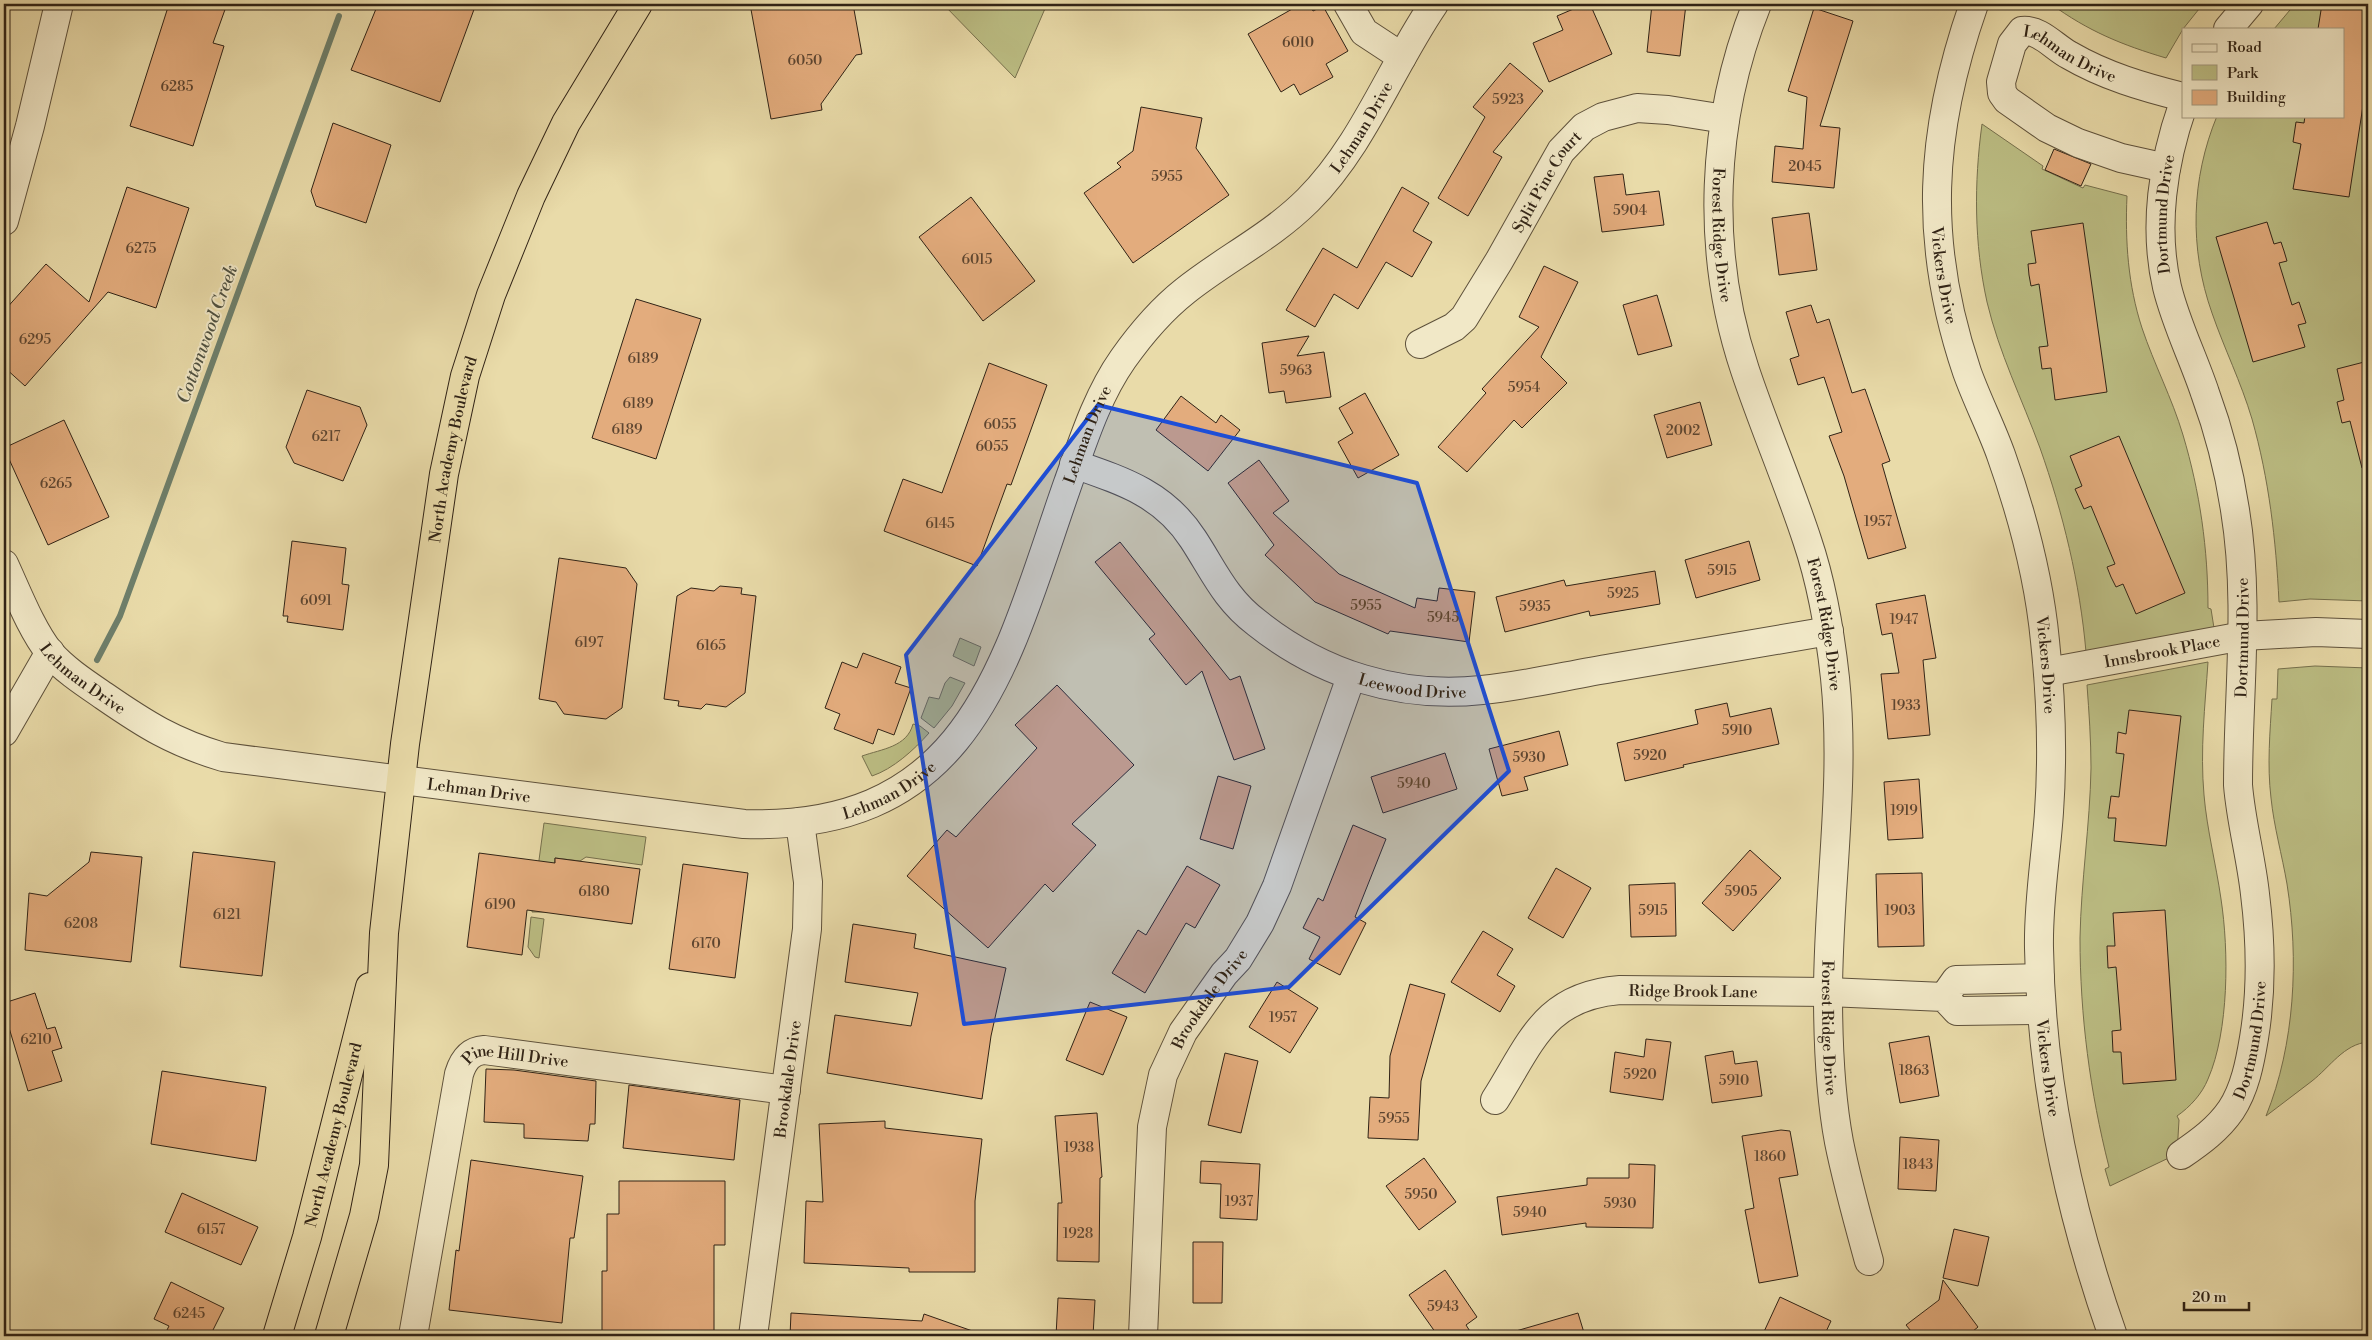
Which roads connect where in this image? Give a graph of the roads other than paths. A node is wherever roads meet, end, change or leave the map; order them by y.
1 (59, 4) edge
2 (638, 4) edge
3 (1348, 4) edge
4 (1434, 4) edge
5 (1757, 4) edge
6 (2249, 4) edge
7 (1965, 6) edge
8 (2229, 28) edge
9 (1402, 57) junction
10 (2182, 97) edge
11 (2182, 109) edge
12 (1725, 119) junction
13 (2166, 168) junction
14 (4, 221) edge
15 (1420, 344) dead end
16 (1074, 464) junction
17 (4, 564) edge
18 (1829, 631) junction
19 (2368, 634) edge
20 (2243, 636) junction
21 (50, 652) junction
22 (2048, 672) junction
23 (1351, 677) junction
24 (4, 732) edge
25 (401, 780) junction
26 (800, 822) junction
27 (384, 933) junction
28 (2040, 978) junction
29 (1828, 992) junction
30 (1944, 998) junction
31 (2041, 1010) junction
32 (786, 1090) junction
33 (1495, 1100) dead end
34 (2181, 1155) dead end
35 (1869, 1261) dead end
36 (276, 1336) edge
37 (329, 1336) edge
38 (414, 1336) edge
39 (752, 1336) edge
40 (1143, 1336) edge
41 (2113, 1336) edge

1 - 14 street
2 - 25 highway, North Academy Boulevard
3 - 9 street
4 - 9 street, Lehman Drive
5 - 12 street, Forest Ridge Drive
6 - 8 street
7 - 22 street, Vickers Drive
9 - 16 street, Lehman Drive
10 - 13 street, Lehman Drive
11 - 13 street, Dortmund Drive
12 - 15 street, Split Pine Court
12 - 18 street, Forest Ridge Drive
13 - 20 street, Dortmund Drive
16 - 23 street, Leewood Drive
16 - 26 street, Lehman Drive
17 - 21 street, Lehman Drive
18 - 23 street, Leewood Drive
18 - 29 street, Forest Ridge Drive
19 - 20 street, Innsbrook Place
20 - 22 street, Innsbrook Place
20 - 34 street, Dortmund Drive
21 - 24 street
21 - 25 street, Lehman Drive
22 - 28 street, Vickers Drive
23 - 40 street, Brookdale Drive
25 - 26 street, Lehman Drive
25 - 27 highway, North Academy Boulevard
26 - 32 street, Brookdale Drive
27 - 36 highway, North Academy Boulevard
27 - 37 highway, North Academy Boulevard
28 - 30 street
28 - 31 street, Vickers Drive
29 - 30 street, Ridge Brook Lane
29 - 33 street, Ridge Brook Lane
29 - 35 street, Forest Ridge Drive
30 - 31 street
31 - 41 street, Vickers Drive
32 - 38 street, Pine Hill Drive
32 - 39 street, Brookdale Drive

